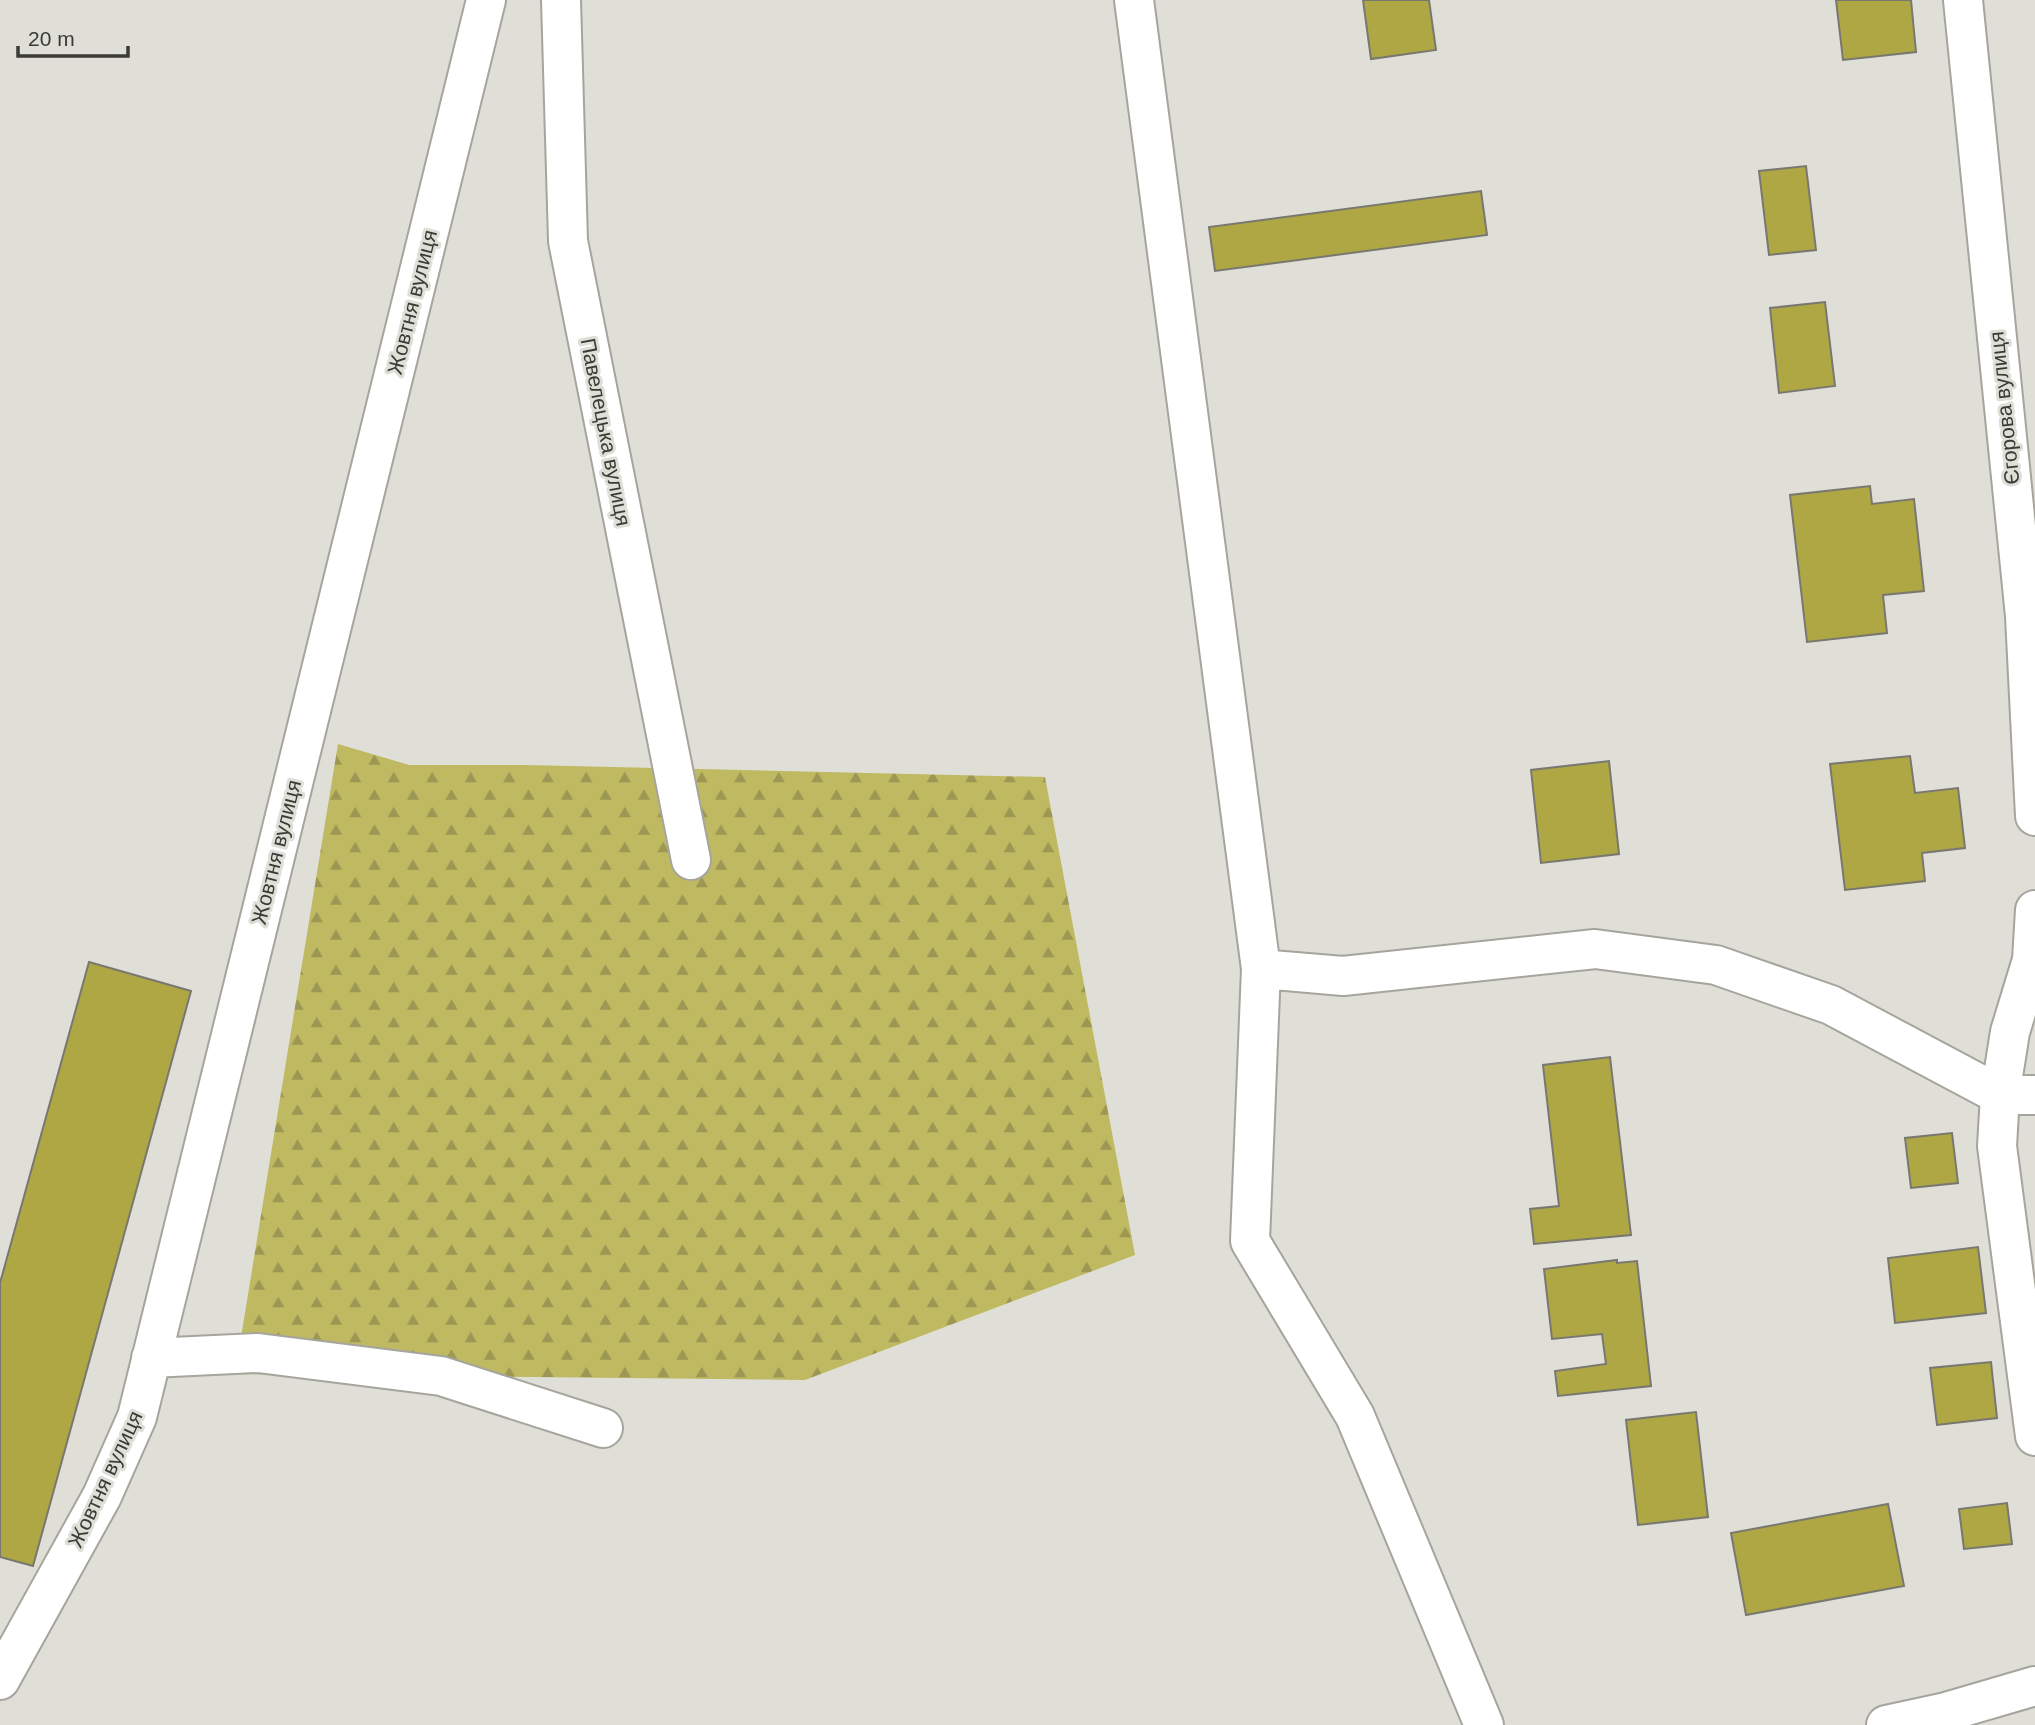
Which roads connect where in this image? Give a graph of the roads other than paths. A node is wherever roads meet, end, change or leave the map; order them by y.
1 (486, 0) edge
2 (561, 0) edge
3 (1134, 0) edge
4 (1963, 0) edge
5 (2035, 817) edge
6 (691, 860) dead end
7 (2035, 910) edge
8 (1261, 969) junction
9 (2017, 1095) edge
10 (151, 1358) junction
11 (603, 1429) dead end
12 (2035, 1436) edge
13 (0, 1679) edge
14 (2035, 1686) edge
15 (1484, 1725) edge
16 (1886, 1725) edge

1 - 10 street, Жовтня вулиця
2 - 6 street, Павелецька вулиця
3 - 8 street
4 - 5 street, Єгорова вулиця
7 - 9 street
8 - 9 street
8 - 15 street
9 - 12 street
10 - 11 street
10 - 13 street, Жовтня вулиця
14 - 16 street

